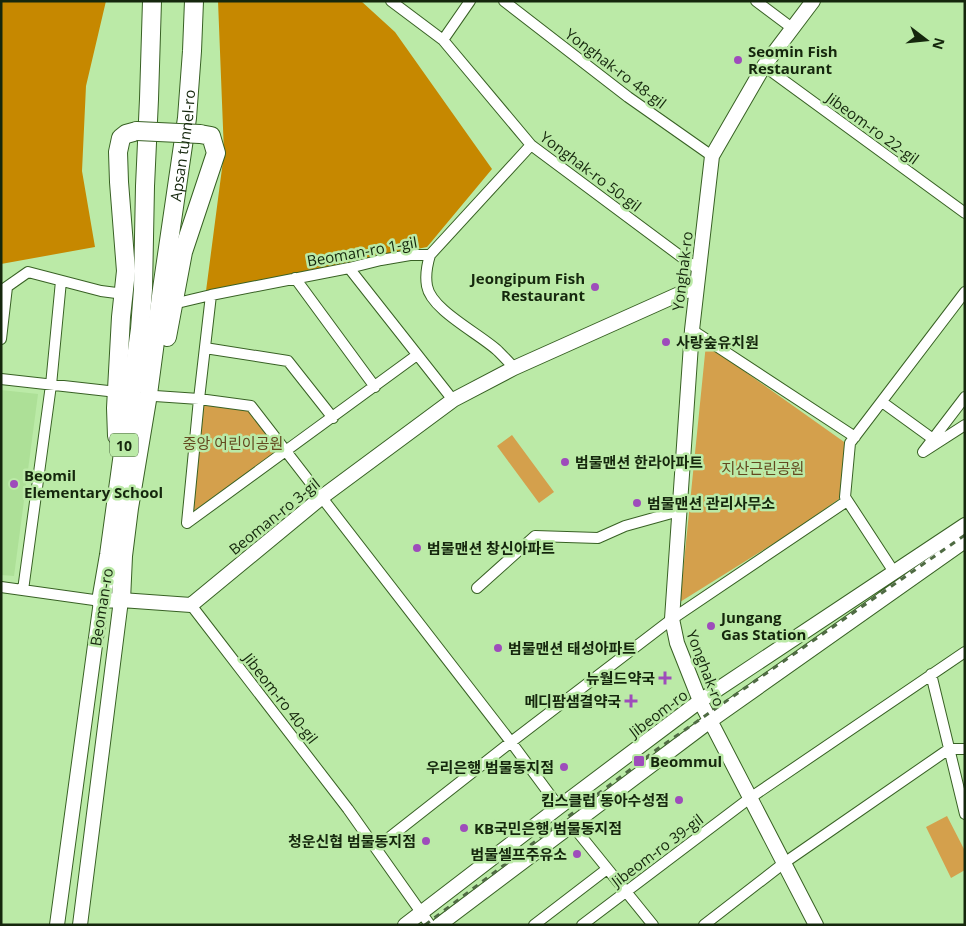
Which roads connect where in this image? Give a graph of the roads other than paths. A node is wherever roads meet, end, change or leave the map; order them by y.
1 (152, 1) edge
2 (194, 1) edge
3 (391, 1) edge
4 (470, 1) edge
5 (504, 1) edge
6 (756, 1) edge
7 (813, 1) edge
8 (792, 28) junction
9 (442, 40) junction
10 (764, 66) junction
11 (531, 145) junction
12 (712, 156) junction
13 (965, 214) edge
14 (430, 255) junction
15 (349, 268) junction
16 (698, 270) junction
17 (295, 278) junction
18 (61, 281) junction
19 (697, 286) junction
20 (4, 289) edge
21 (143, 289) joint
22 (162, 289) joint
23 (965, 292) edge
24 (124, 294) junction
25 (211, 295) junction
26 (174, 304) junction
27 (692, 330) junction
28 (1, 339) edge
29 (205, 348) junction
30 (417, 355) junction
31 (514, 368) junction
32 (1, 379) edge
33 (51, 385) junction
34 (375, 387) junction
35 (117, 392) junction
36 (155, 396) junction
37 (965, 397) edge
38 (199, 400) junction
39 (452, 400) junction
40 (882, 402) junction
41 (333, 418) junction
42 (965, 425) edge
43 (855, 437) junction
44 (933, 439) junction
45 (286, 451) junction
46 (118, 488) junction
47 (322, 497) junction
48 (847, 502) junction
49 (129, 508) junction
50 (679, 511) junction
51 (965, 525) edge
52 (965, 540) edge
53 (894, 572) junction
54 (1, 587) edge
55 (478, 588) dead end
56 (23, 590) junction
57 (121, 600) junction
58 (101, 601) junction
59 (191, 606) junction
60 (672, 619) junction
61 (965, 652) edge
62 (931, 674) junction
63 (700, 701) junction
64 (710, 721) junction
65 (511, 742) junction
66 (965, 749) edge
67 (949, 750) junction
68 (750, 798) junction
69 (559, 807) junction
70 (965, 814) edge
71 (572, 825) junction
72 (374, 845) junction
73 (784, 863) junction
74 (607, 869) junction
75 (626, 892) junction
76 (420, 913) junction
77 (651, 924) edge
78 (57, 925) edge
79 (80, 925) edge
80 (405, 925) edge
81 (430, 925) edge
82 (439, 925) edge
83 (534, 925) edge
84 (582, 925) edge
85 (704, 925) edge
86 (816, 925) edge

1 - 21 highway, Apsan tunnel-ro / 10
2 - 22 highway, Apsan tunnel-ro / 10
3 - 9 street, Yonghak-ro 50-gil
4 - 9 street
5 - 12 street, Yonghak-ro 48-gil
6 - 8 street
7 - 8 main road, Yonghak-ro
8 - 10 main road, Yonghak-ro
9 - 11 street, Yonghak-ro 50-gil
10 - 12 main road, Yonghak-ro
10 - 13 street, Jibeom-ro 22-gil
11 - 14 street, Beoman-ro 1-gil
11 - 16 street, Yonghak-ro 50-gil
12 - 16 main road, Yonghak-ro
14 - 15 street, Beoman-ro 1-gil
14 - 31 street
15 - 17 street, Beoman-ro 1-gil
15 - 30 street
16 - 19 main road, Yonghak-ro
17 - 25 street, Beoman-ro 1-gil
17 - 34 street
18 - 20 street
18 - 24 street
18 - 33 street
19 - 27 main road, Yonghak-ro
19 - 31 main road, Beoman-ro 3-gil
20 - 28 street
21 - 46 highway, Beoman-ro / 10
22 - 49 highway, Beoman-ro / 10
23 - 40 street
24 - 26 highway, bridge
24 - 35 highway
25 - 26 street, Beoman-ro 1-gil
25 - 29 street
26 - 36 highway
27 - 43 street
27 - 50 main road, Yonghak-ro
29 - 38 street
29 - 41 street
30 - 34 street
30 - 39 street
31 - 39 main road, Beoman-ro 3-gil
32 - 33 street
33 - 35 street
33 - 56 street
34 - 41 street
35 - 46 highway
36 - 38 street
36 - 49 highway
37 - 44 street
38 - 45 street
38 - 45 street
39 - 47 main road, Beoman-ro 3-gil
40 - 43 street
40 - 44 street
41 - 45 street
42 - 44 street
43 - 48 street
45 - 47 street
46 - 58 highway, Beoman-ro / 10
47 - 59 main road, Beoman-ro 3-gil
47 - 65 street
48 - 53 street
48 - 60 street
49 - 57 highway, Beoman-ro / 10
50 - 55 street
50 - 60 main road, Yonghak-ro
51 - 53 main road, Jibeom-ro
52 - 64 main road
53 - 63 main road, Jibeom-ro
54 - 56 street
56 - 58 street
57 - 58 main road
57 - 59 main road
57 - 79 main road, Beoman-ro / 10
58 - 78 main road, Beoman-ro / 10
59 - 72 street, Jibeom-ro 40-gil
60 - 63 main road, Yonghak-ro
60 - 65 street
61 - 62 street
62 - 67 street
62 - 68 street
63 - 64 main road, Yonghak-ro
63 - 69 main road, Jibeom-ro
64 - 68 main road, Yonghak-ro
64 - 71 main road
65 - 69 street
65 - 72 street
66 - 67 street
67 - 70 street
67 - 73 street
68 - 73 main road, Yonghak-ro
68 - 75 street, Jibeom-ro 39-gil
69 - 76 main road, Jibeom-ro
71 - 74 street
71 - 82 main road
72 - 76 street
73 - 85 street
73 - 86 main road, Yonghak-ro
74 - 75 street
74 - 83 street
75 - 77 street
75 - 84 street, Jibeom-ro 39-gil
76 - 80 main road, Jibeom-ro
76 - 81 street

